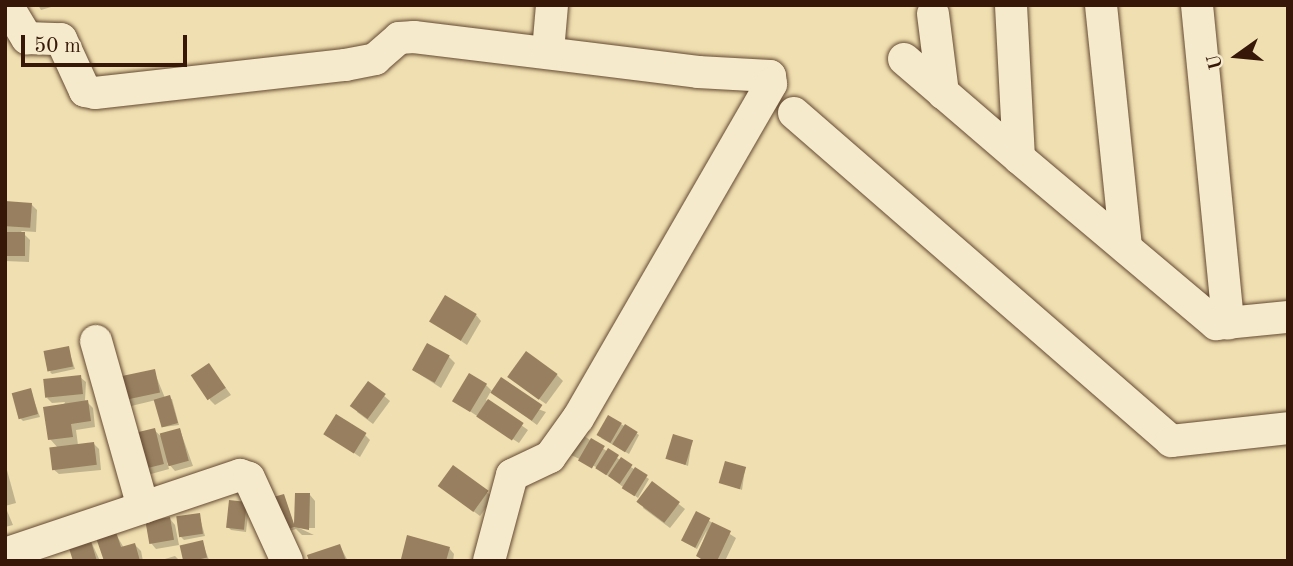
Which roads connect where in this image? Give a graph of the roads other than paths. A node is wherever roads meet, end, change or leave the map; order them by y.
1 (7, 5) edge
2 (552, 5) edge
3 (1011, 5) edge
4 (1101, 5) edge
5 (1197, 5) edge
6 (933, 14) dead end
7 (548, 51) junction
8 (904, 59) dead end
9 (943, 93) junction
10 (794, 113) dead end
11 (1019, 158) junction
12 (1126, 248) junction
13 (1288, 317) edge
14 (1228, 323) junction
15 (96, 341) dead end
16 (1288, 428) edge
17 (143, 507) junction
18 (5, 554) edge
19 (287, 561) edge
20 (489, 561) edge

1 - 7 street
2 - 7 street
3 - 11 street
4 - 12 street
5 - 14 street
6 - 9 street
7 - 20 street
8 - 9 street
9 - 11 street
10 - 16 street
11 - 12 street
12 - 14 street
13 - 14 street
15 - 17 street
17 - 18 street
17 - 19 street

